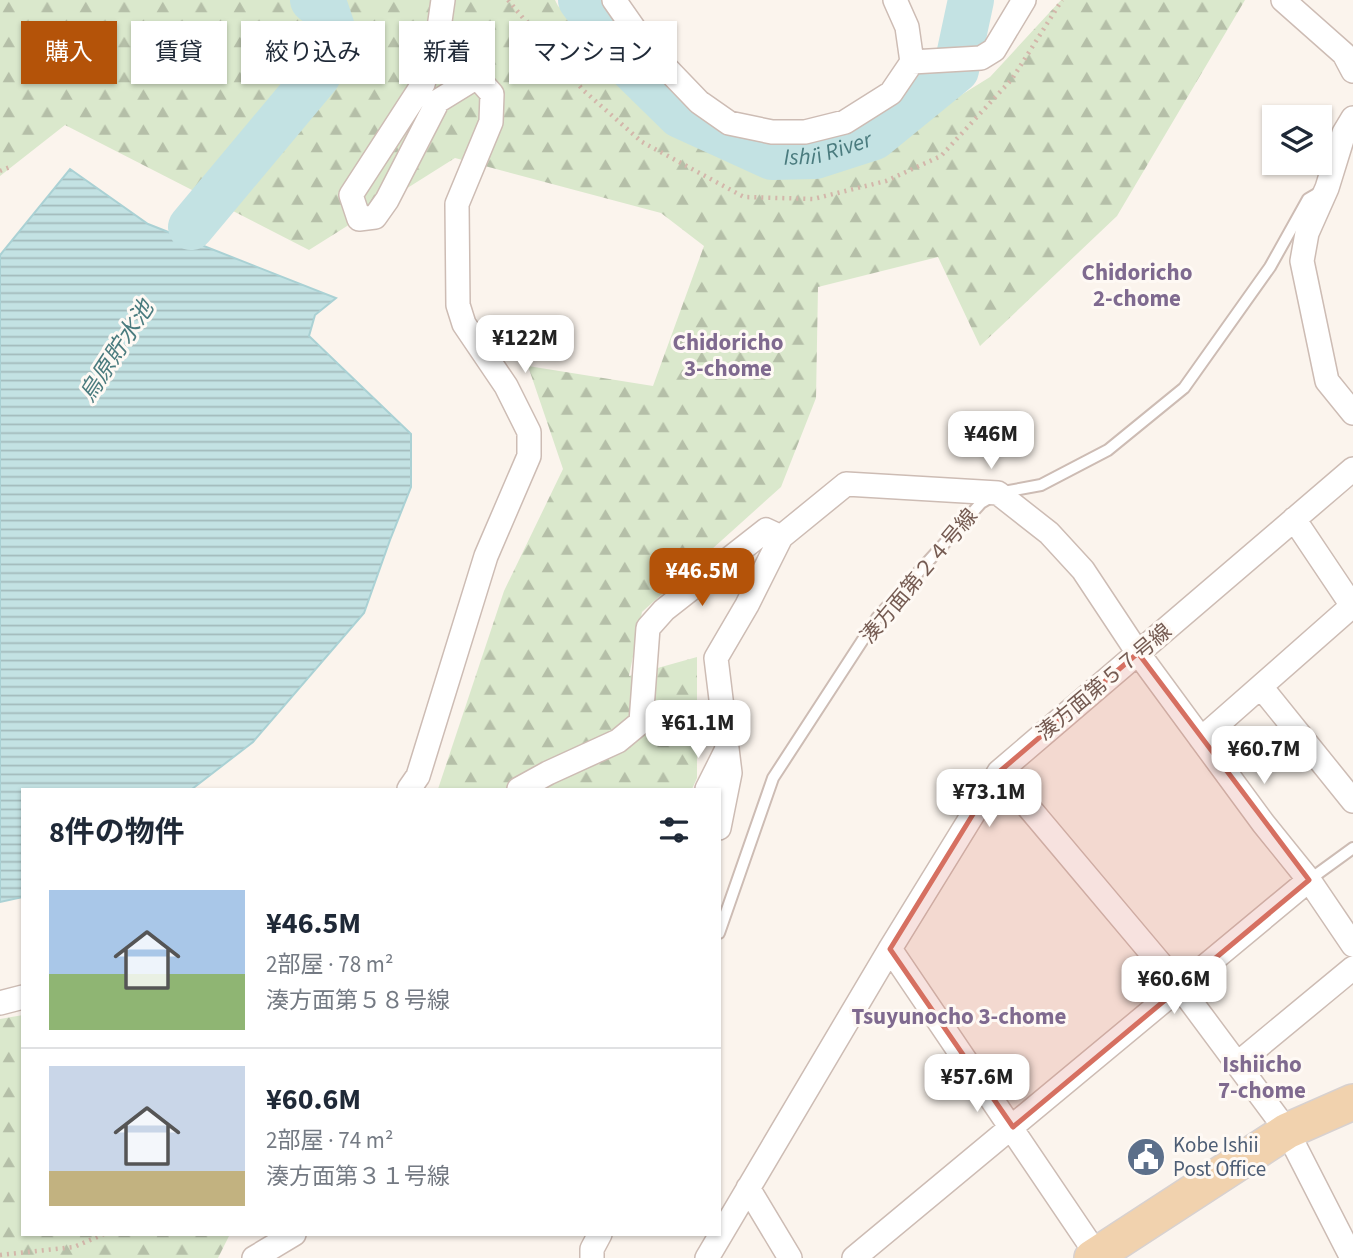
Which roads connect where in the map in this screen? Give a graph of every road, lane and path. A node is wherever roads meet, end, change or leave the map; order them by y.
1 (443, 0) edge
2 (614, 0) edge
3 (895, 0) edge
4 (1024, 0) edge
5 (1283, 0) edge
6 (917, 62) junction
7 (1353, 71) edge
8 (1353, 118) edge
9 (10, 167) dead end
10 (0, 171) edge
11 (1327, 188) junction
12 (1353, 413) edge
13 (1353, 469) edge
14 (998, 493) junction
15 (1294, 520) junction
16 (781, 537) junction
17 (1353, 606) edge
18 (1138, 653) junction
19 (1261, 687) junction
20 (1201, 738) junction
21 (727, 750) junction
22 (999, 772) junction
23 (410, 788) edge
24 (521, 788) edge
25 (708, 788) edge
26 (1353, 801) edge
27 (721, 818) edge
28 (1353, 848) edge
29 (1309, 880) junction
30 (721, 927) edge
31 (1353, 945) edge
32 (890, 949) junction
33 (1353, 968) edge
34 (1180, 987) junction
35 (21, 998) edge
36 (0, 1003) edge
37 (1237, 1064) junction
38 (1353, 1102) edge
39 (1013, 1127) junction
40 (1287, 1131) junction
41 (748, 1188) junction
42 (721, 1234) edge
43 (99, 1236) edge
44 (291, 1236) edge
45 (599, 1236) edge
46 (720, 1236) edge
47 (0, 1255) edge
48 (1096, 1257) edge
49 (254, 1258) edge
50 (592, 1258) edge
51 (707, 1258) edge
52 (790, 1258) edge
53 (854, 1258) edge
54 (1352, 1258) edge

1 - 23 street
2 - 6 street
3 - 6 street
4 - 6 street
5 - 7 street
8 - 11 street
9 - 10 path
11 - 12 street
11 - 14 lane, 湊方面第２４号線
13 - 15 street, 湊方面第５７号線
14 - 16 street
14 - 18 street
14 - 30 lane, 湊方面第２４号線
15 - 17 street
15 - 18 street, 湊方面第５７号線
16 - 21 street
16 - 24 street
17 - 19 street
18 - 20 street
18 - 22 street, 湊方面第５７号線
19 - 20 street
19 - 26 street
20 - 29 street
21 - 25 street
21 - 27 street
22 - 32 street, 湊方面第５７号線
22 - 34 street
28 - 29 lane
29 - 31 street
29 - 34 street
32 - 39 street
32 - 41 street, 湊方面第５７号線
33 - 37 street
34 - 37 street
34 - 39 street
35 - 36 street
37 - 40 street
38 - 40 main road
39 - 48 street
39 - 53 street
40 - 48 main road
40 - 54 street
41 - 42 street, 湊方面第５７号線
41 - 52 street
43 - 47 path
44 - 49 street
45 - 50 street
46 - 51 street, 湊方面第５７号線

